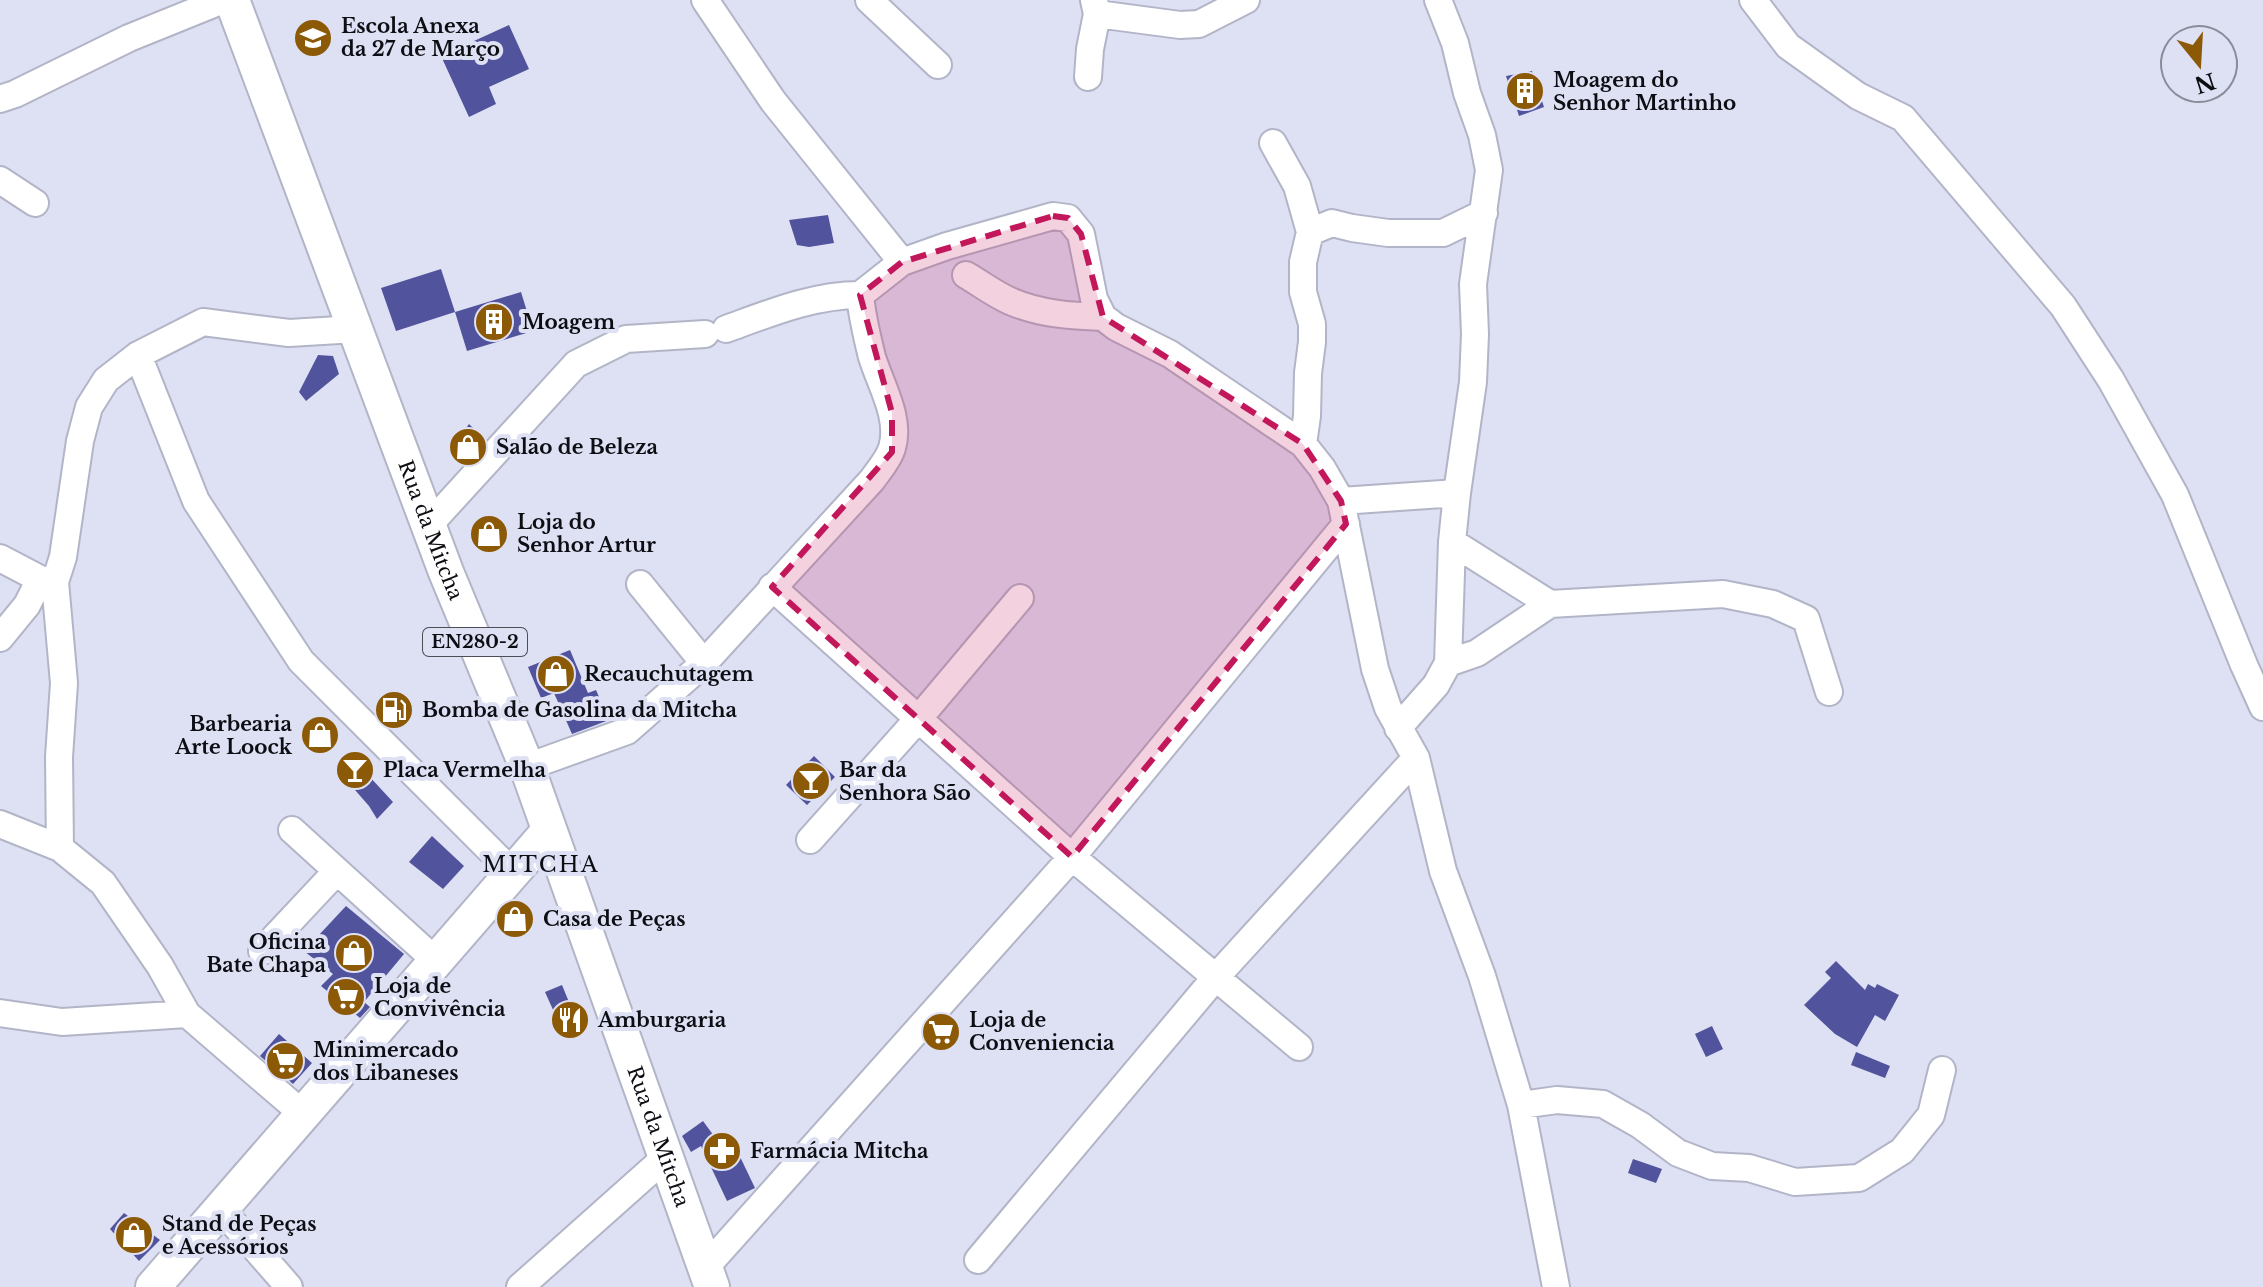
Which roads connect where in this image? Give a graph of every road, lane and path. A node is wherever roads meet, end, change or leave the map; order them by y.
1 (223, 0) edge
2 (232, 0) edge
3 (705, 0) edge
4 (869, 0) edge
5 (1246, 0) edge
6 (1438, 0) edge
7 (1753, 0) edge
8 (1096, 7) edge
9 (938, 65) dead end
10 (1088, 77) dead end
11 (0, 99) edge
12 (1273, 143) dead end
13 (0, 180) edge
14 (35, 203) dead end
15 (1484, 213) junction
16 (1310, 232) junction
17 (902, 262) junction
18 (966, 275) dead end
19 (860, 295) junction
20 (1103, 317) junction
21 (356, 329) junction
22 (138, 355) junction
23 (1303, 444) junction
24 (1457, 493) junction
25 (1344, 512) junction
26 (428, 526) junction
27 (1452, 542) junction
28 (0, 558) edge
29 (48, 580) junction
30 (640, 584) dead end
31 (772, 587) junction
32 (1020, 598) dead end
33 (1550, 604) junction
34 (0, 638) edge
35 (704, 663) junction
36 (1448, 663) junction
37 (1829, 692) dead end
38 (2263, 707) edge
39 (919, 718) junction
40 (1398, 728) junction
41 (1416, 758) junction
42 (527, 767) junction
43 (0, 824) edge
44 (292, 830) dead end
45 (548, 832) junction
46 (810, 840) dead end
47 (60, 848) junction
48 (1072, 857) junction
49 (337, 871) junction
50 (513, 873) junction
51 (262, 951) dead end
52 (436, 961) junction
53 (1215, 978) junction
54 (0, 1013) edge
55 (187, 1014) junction
56 (1299, 1047) dead end
57 (1942, 1070) dead end
58 (1521, 1105) junction
59 (303, 1114) junction
60 (666, 1157) junction
61 (221, 1209) junction
62 (978, 1260) dead end
63 (708, 1278) edge
64 (153, 1287) edge
65 (289, 1287) edge
66 (520, 1287) edge
67 (1556, 1287) edge

1 - 11 street
2 - 21 main road, Rua da Mitcha / EN280-2
3 - 17 street
4 - 9 street
5 - 8 street
6 - 15 street
7 - 38 street
8 - 10 street
12 - 16 street
13 - 14 street
15 - 16 street
15 - 24 street
16 - 23 street
17 - 19 street
17 - 20 street
18 - 20 street
19 - 26 street
19 - 31 street
20 - 23 street
21 - 22 street
21 - 26 main road, Rua da Mitcha / EN280-2
22 - 29 street
22 - 50 street
23 - 25 street
24 - 25 street
24 - 27 street
25 - 40 street
25 - 48 street
26 - 42 main road, Rua da Mitcha / EN280-2
27 - 33 street
27 - 36 street
28 - 29 street
29 - 34 street
29 - 47 street
30 - 35 street
31 - 35 street
31 - 39 street
32 - 39 street
33 - 36 street
33 - 37 street
35 - 42 street
36 - 40 street
39 - 46 street
39 - 48 street
40 - 41 street
41 - 53 street
41 - 58 street
42 - 45 main road, Rua da Mitcha / EN280-2
43 - 47 street
44 - 49 street
45 - 50 main road
45 - 60 main road, Rua da Mitcha / EN280-2
47 - 55 street
48 - 53 street
48 - 63 street
49 - 51 street
49 - 52 street
50 - 52 main road
52 - 59 main road
53 - 56 street
53 - 62 street
54 - 55 street
55 - 59 street
57 - 58 street
58 - 67 street
59 - 61 main road
60 - 63 main road, Rua da Mitcha / EN280-2
60 - 66 street
61 - 64 main road
61 - 65 street

